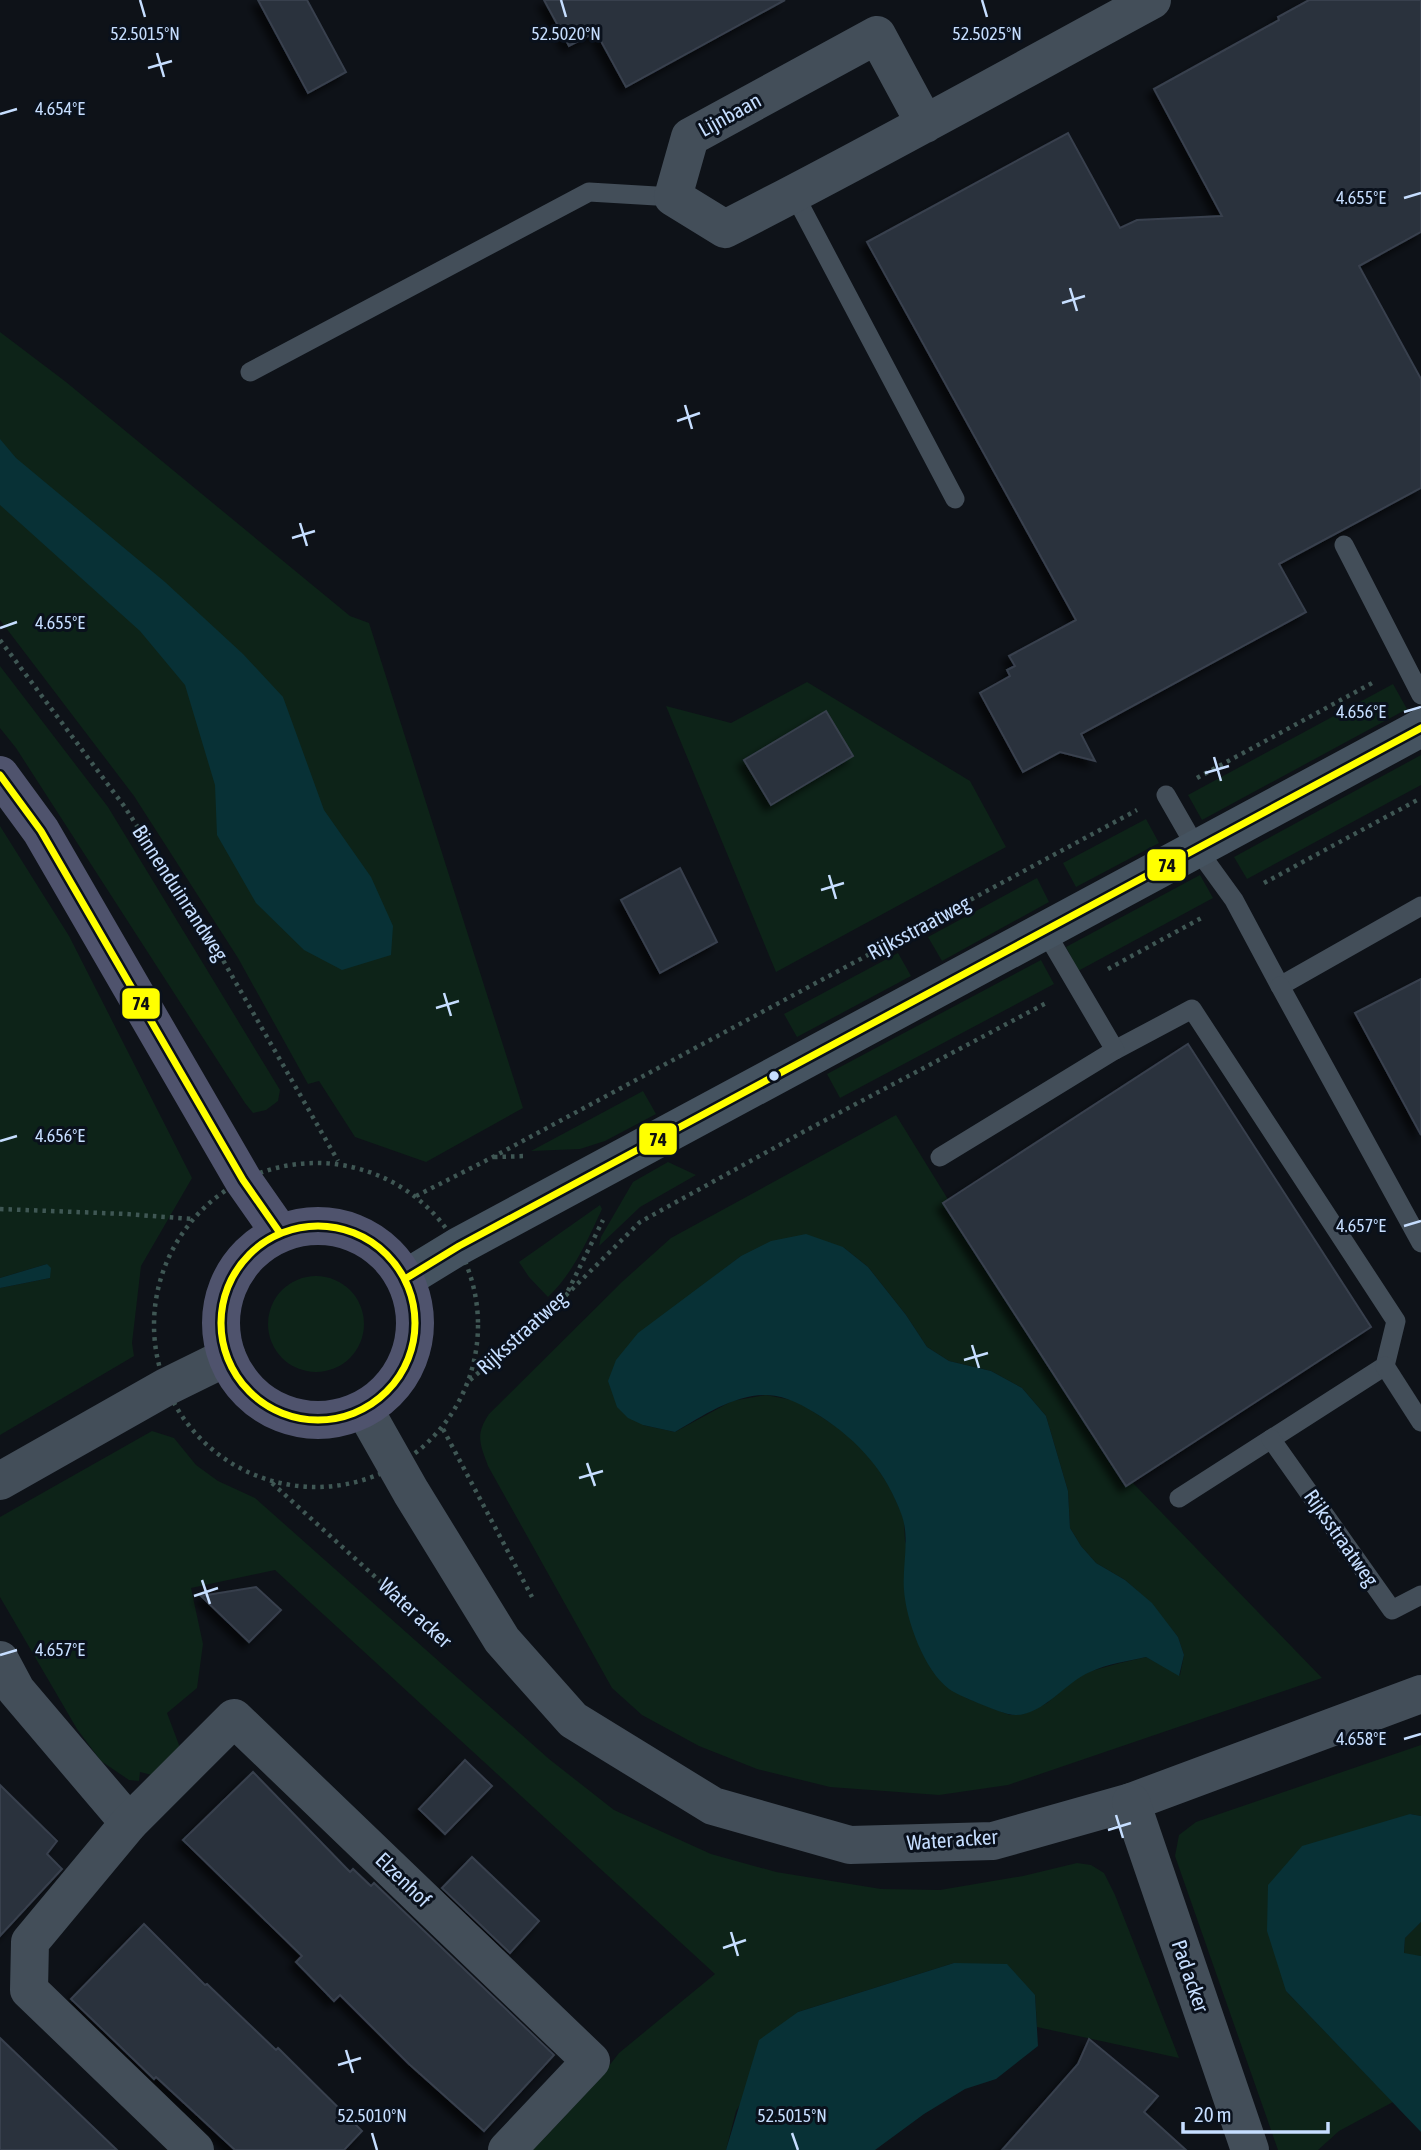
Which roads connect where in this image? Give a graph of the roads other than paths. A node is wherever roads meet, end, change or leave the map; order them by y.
1 (1152, 0) edge
2 (925, 124) junction
3 (794, 194) junction
4 (673, 197) junction
5 (250, 372) dead end
6 (955, 499) dead end
7 (1344, 545) dead end
8 (1421, 695) edge
9 (1421, 728) edge
10 (0, 775) edge
11 (1166, 794) road end
12 (1197, 849) junction
13 (1421, 906) edge
14 (1045, 931) junction
15 (1280, 986) junction
16 (1115, 1050) junction
17 (940, 1157) dead end
18 (280, 1233) junction
19 (1421, 1243) edge
20 (405, 1279) junction
21 (227, 1357) junction
22 (1385, 1366) junction
23 (364, 1409) junction
24 (1421, 1422) edge
25 (1271, 1439) junction
26 (0, 1480) edge
27 (1179, 1498) dead end
28 (1421, 1595) edge
29 (0, 1660) edge
30 (1421, 1695) edge
31 (1130, 1802) junction
32 (129, 1823) junction
33 (195, 2150) edge
34 (508, 2150) edge
35 (1250, 2150) edge

1 - 2 street
2 - 3 street
2 - 4 street, Lijnbaan
3 - 4 street
3 - 6 lane
4 - 5 lane
7 - 8 lane
9 - 12 main road
10 - 18 main road
11 - 12 lane
12 - 14 main road
12 - 15 lane
13 - 15 lane
14 - 16 lane
14 - 20 main road
15 - 19 lane
16 - 17 lane
16 - 22 lane
18 - 20 main road
18 - 21 main road
20 - 23 main road
21 - 23 main road
21 - 26 street
22 - 24 lane
22 - 25 lane
23 - 31 street, Water acker
25 - 27 lane
25 - 28 lane, Rijksstraatweg
29 - 32 street
30 - 31 street, Water acker
31 - 35 street, Pad acker
32 - 33 street, Elzenhof
32 - 34 street, Elzenhof

